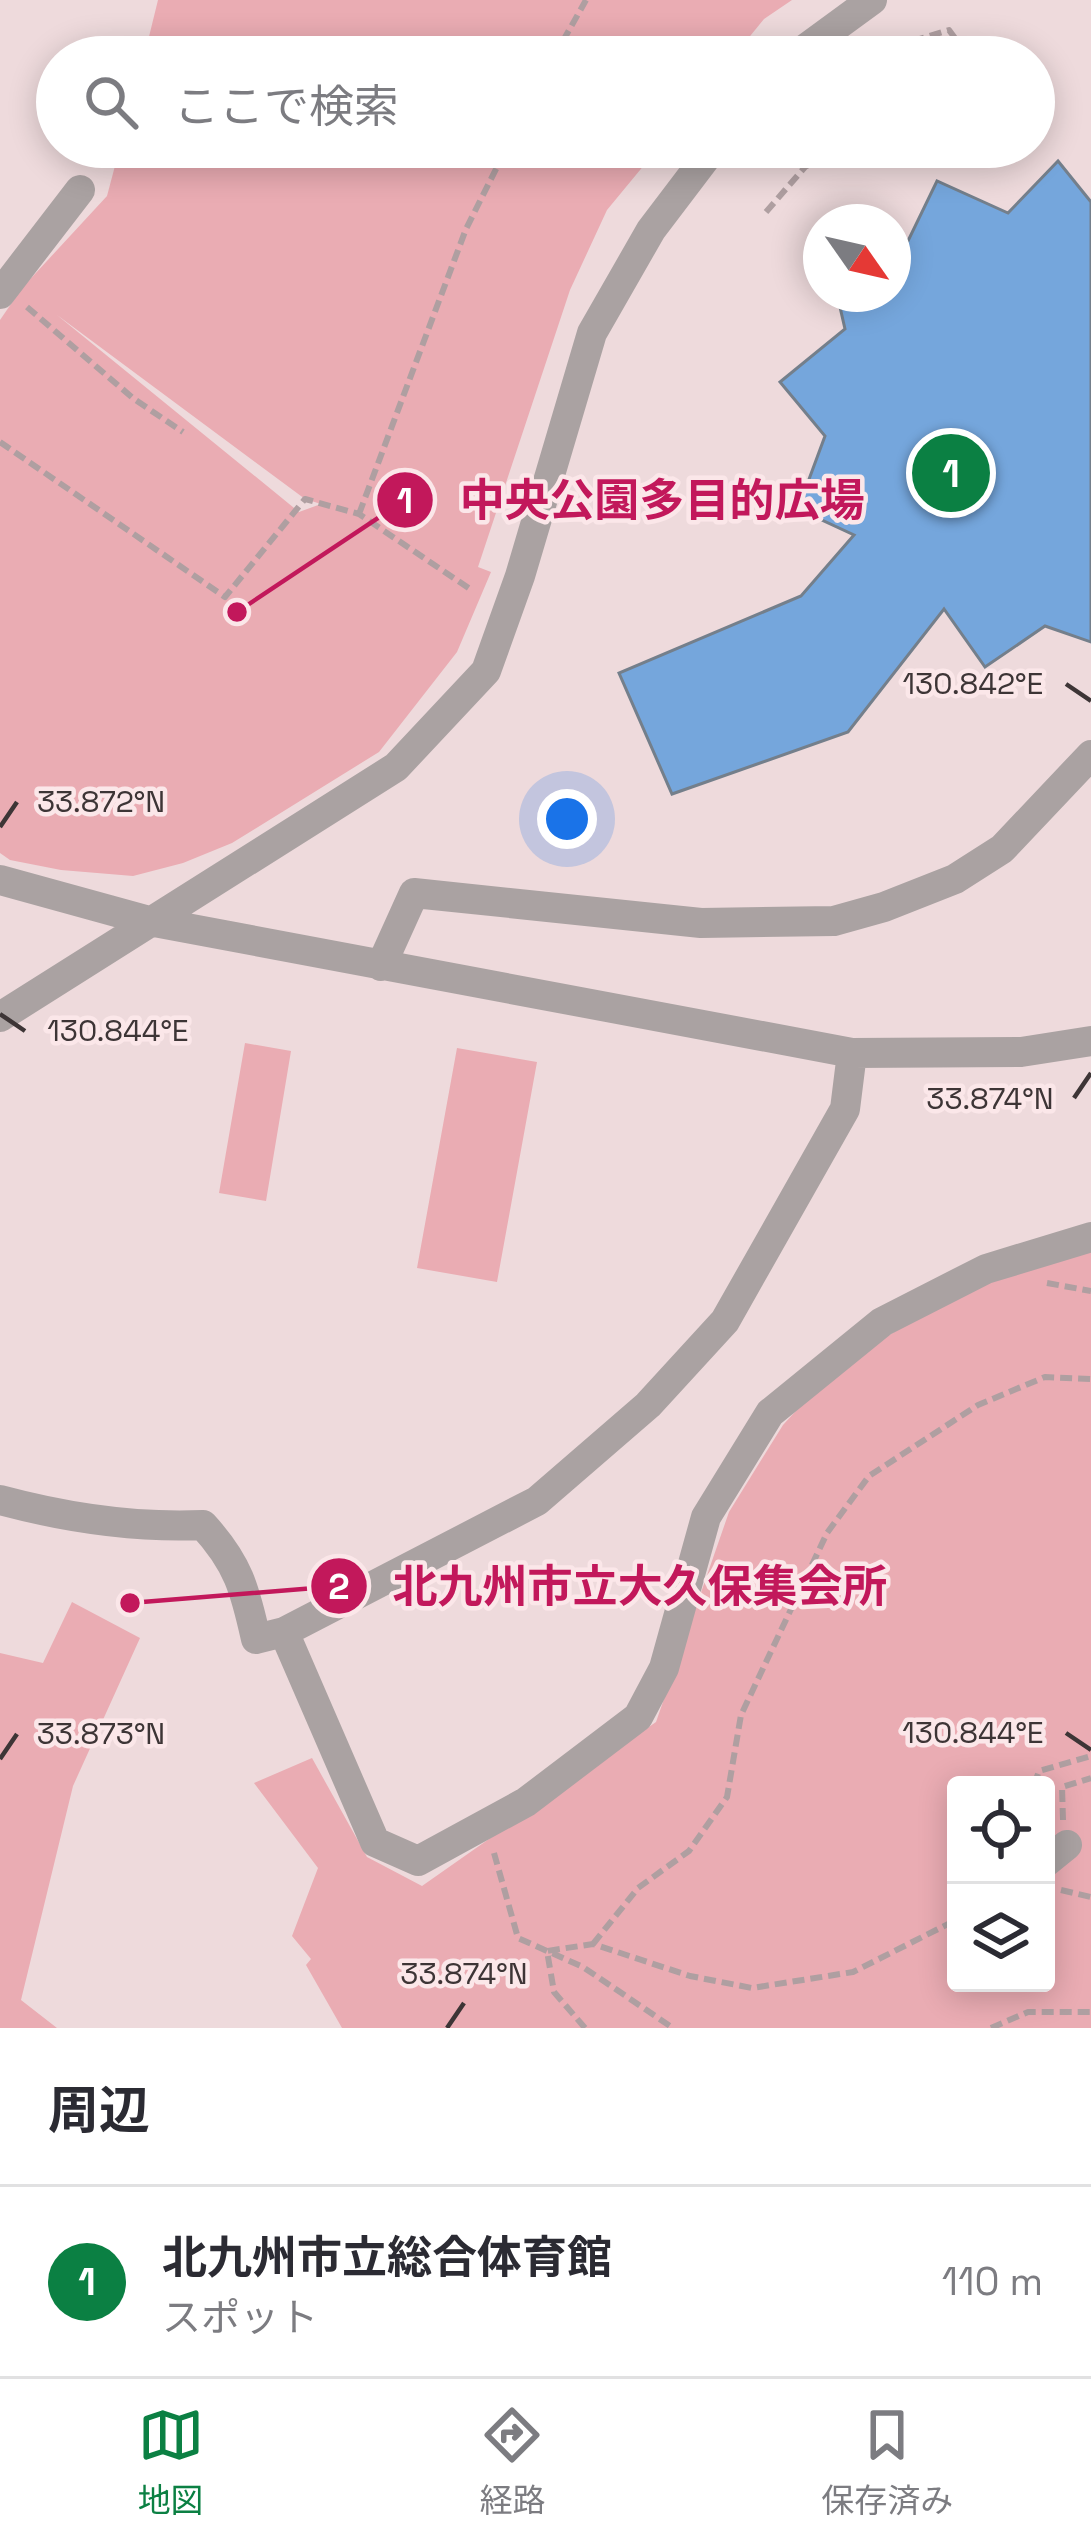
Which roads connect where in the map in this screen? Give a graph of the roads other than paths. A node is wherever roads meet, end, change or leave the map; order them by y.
1 (872, 0) edge
2 (823, 36) edge
3 (698, 168) edge
4 (80, 190) dead end
5 (1, 290) edge
6 (1091, 754) edge
7 (0, 880) edge
8 (149, 921) junction
9 (381, 966) junction
10 (0, 1017) edge
11 (1091, 1041) edge
12 (852, 1053) junction
13 (1091, 1237) edge
14 (0, 1501) edge
15 (284, 1632) junction

1 - 2 street
3 - 8 street
4 - 5 street
6 - 9 street
7 - 8 street
8 - 9 street
8 - 10 street
9 - 12 street
11 - 12 street
12 - 15 street
13 - 15 street
14 - 15 street

